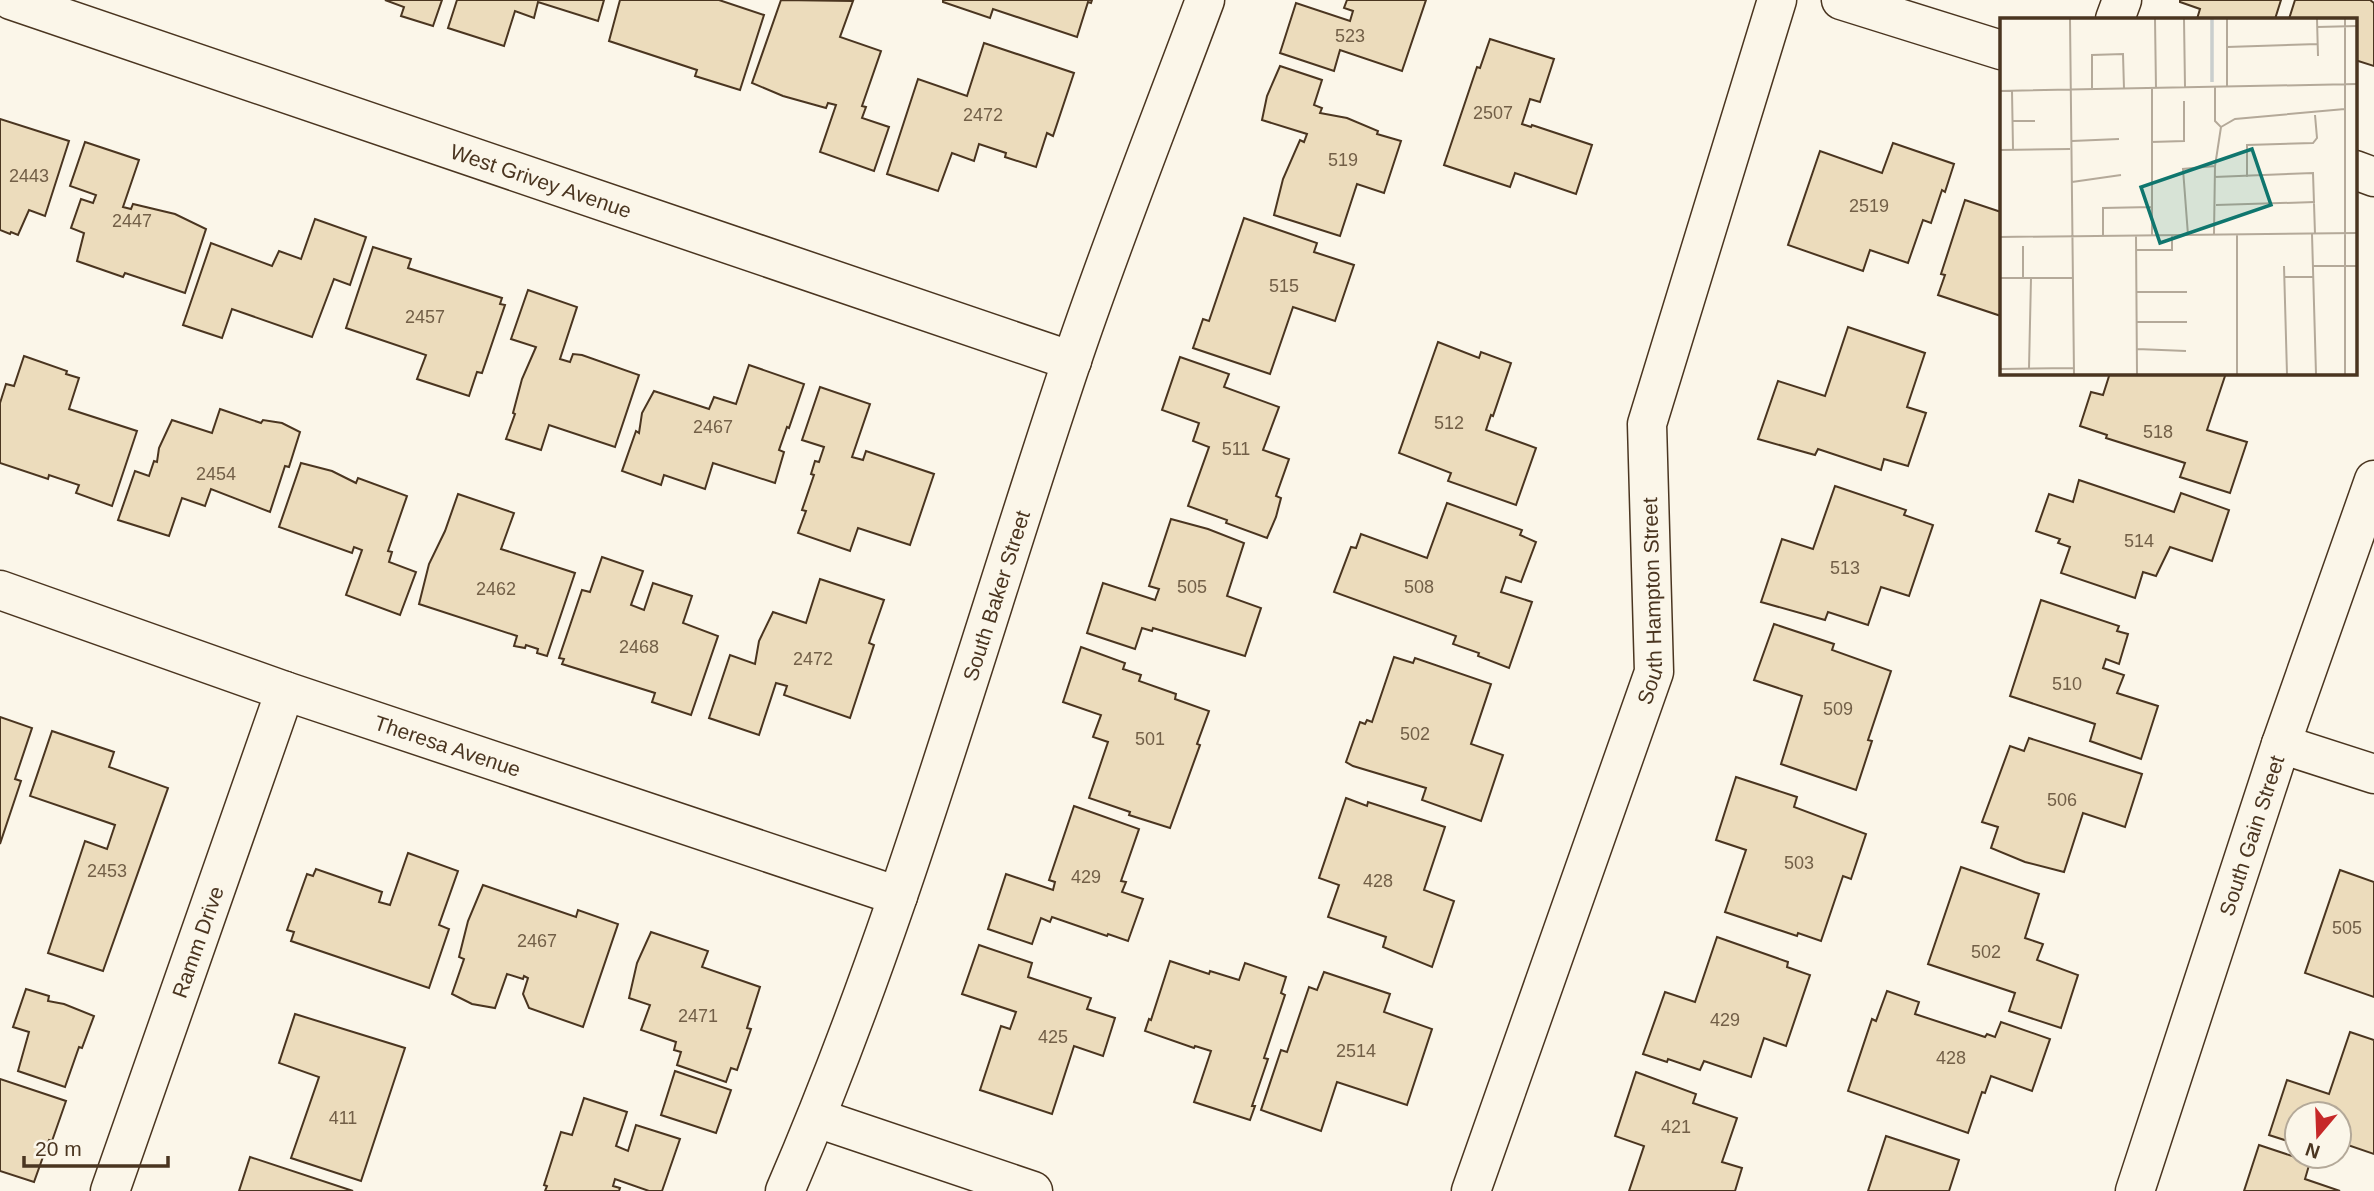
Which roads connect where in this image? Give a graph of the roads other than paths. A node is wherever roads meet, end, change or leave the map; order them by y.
1 (11, 0) edge
2 (1205, 0) edge
3 (1777, 0) edge
4 (1841, 0) edge
5 (2122, 0) edge
6 (2115, 18) edge
7 (2000, 51) edge
8 (2356, 170) edge
9 (2374, 177) edge
10 (1072, 361) junction
11 (2374, 480) edge
12 (0, 590) edge
13 (285, 691) junction
14 (2281, 744) junction
15 (2374, 774) edge
16 (898, 896) junction
17 (817, 1118) junction
18 (110, 1191) edge
19 (785, 1191) edge
20 (1032, 1191) edge
21 (1471, 1191) edge
22 (2135, 1191) edge

1 - 10 street, West Grivey Avenue
2 - 10 street, South Baker Street
3 - 21 street, South Hampton Street
4 - 7 street
5 - 6 street
8 - 9 street
10 - 16 street, South Baker Street
11 - 14 street, South Gain Street
12 - 13 street, Theresa Avenue
13 - 16 street, Theresa Avenue
13 - 18 street, Ramm Drive
14 - 15 street
14 - 22 street, South Gain Street
16 - 17 street, South Baker Street
17 - 19 street, South Baker Street
17 - 20 street

